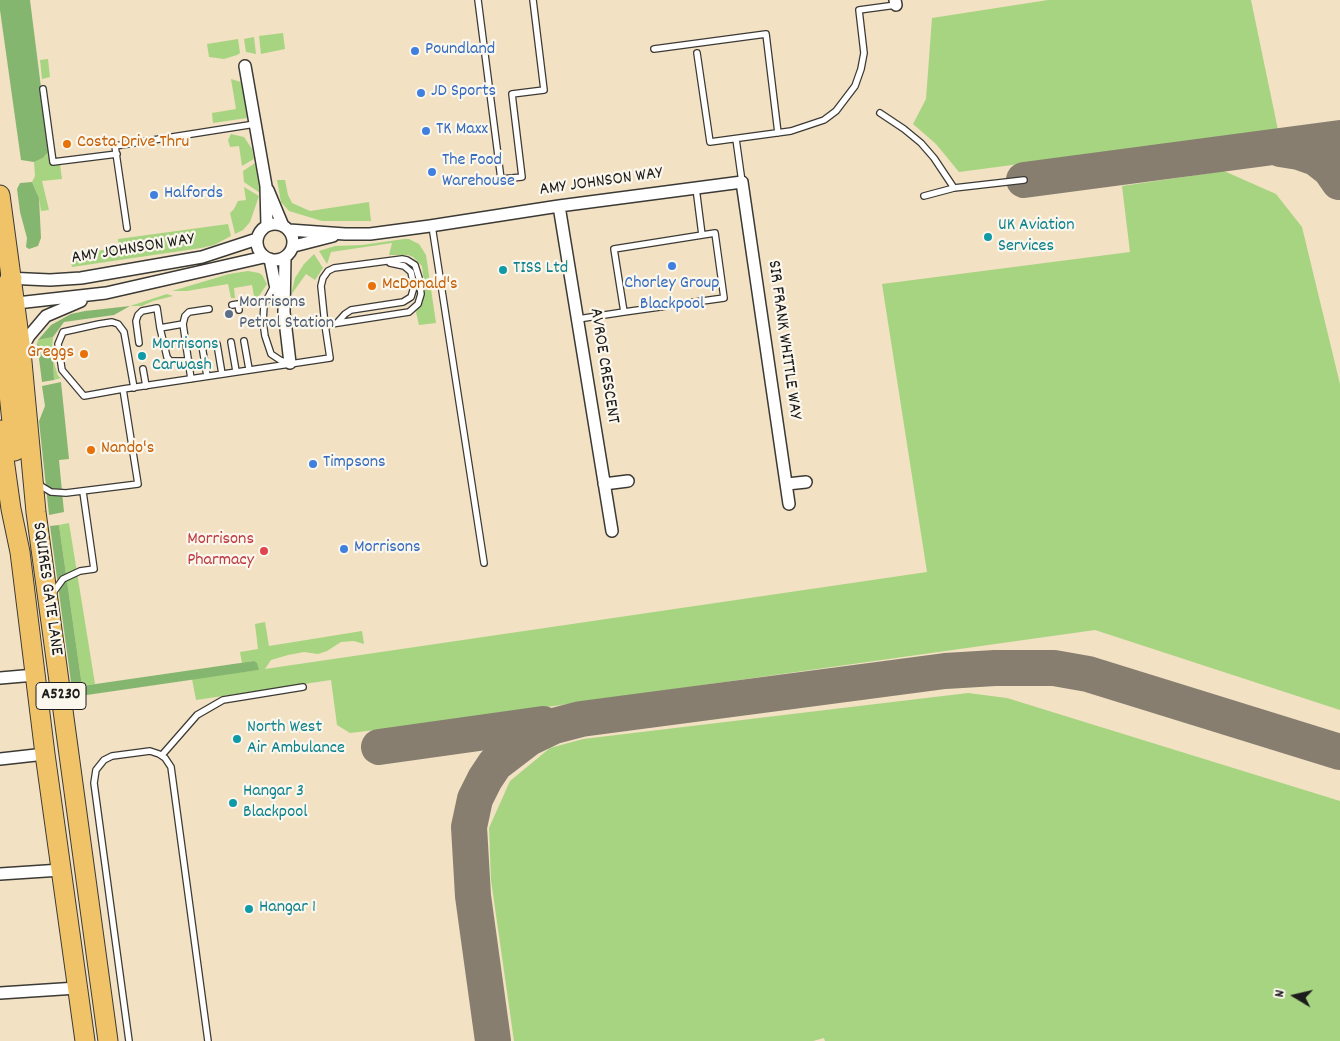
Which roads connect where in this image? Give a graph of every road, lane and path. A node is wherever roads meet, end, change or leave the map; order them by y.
1 (478, 0) edge
2 (534, 0) edge
3 (895, 2) edge
4 (654, 48) dead end
5 (698, 53) dead end
6 (245, 66) dead end
7 (43, 89) dead end
8 (880, 113) dead end
9 (255, 124) junction
10 (778, 133) junction
11 (736, 139) junction
12 (116, 154) junction
13 (1024, 180) dead end
14 (742, 182) junction
15 (266, 186) junction
16 (696, 188) junction
17 (954, 188) junction
18 (0, 195) edge
19 (924, 196) dead end
20 (559, 206) junction
21 (267, 226) junction
22 (432, 226) junction
23 (127, 228) dead end
24 (286, 228) junction
25 (345, 234) junction
26 (702, 235) junction
27 (257, 239) junction
28 (294, 246) junction
29 (285, 257) junction
30 (267, 258) junction
31 (380, 262) junction
32 (6, 278) edge
33 (275, 284) junction
34 (106, 293) junction
35 (5, 304) edge
36 (232, 305) dead end
37 (209, 309) dead end
38 (239, 310) dead end
39 (197, 311) junction
40 (284, 312) junction
41 (624, 312) junction
42 (198, 318) dead end
43 (578, 318) junction
44 (337, 323) junction
45 (183, 324) junction
46 (324, 325) junction
47 (160, 328) junction
48 (244, 340) dead end
49 (231, 342) dead end
50 (139, 343) dead end
51 (217, 344) dead end
52 (202, 346) dead end
53 (21, 350) junction
54 (189, 361) junction
55 (290, 363) junction
56 (143, 369) dead end
57 (249, 369) junction
58 (236, 371) junction
59 (222, 374) junction
60 (207, 376) junction
61 (191, 379) junction
62 (146, 386) junction
63 (134, 388) junction
64 (123, 389) junction
65 (0, 430) edge
66 (32, 475) junction
67 (628, 481) dead end
68 (806, 482) dead end
69 (604, 484) junction
70 (787, 484) junction
71 (83, 492) junction
72 (790, 504) dead end
73 (612, 531) dead end
74 (20, 552) junction
75 (484, 563) dead end
76 (47, 599) junction
77 (35, 676) junction
78 (0, 678) edge
79 (303, 687) dead end
80 (45, 754) junction
81 (162, 755) junction
82 (0, 759) edge
83 (61, 870) junction
84 (0, 874) edge
85 (77, 988) junction
86 (0, 993) edge
87 (85, 1041) edge
88 (108, 1041) edge
89 (129, 1041) edge
90 (208, 1041) edge

1 - 2 lane
3 - 10 lane
4 - 10 lane
5 - 11 lane
6 - 9 street
7 - 12 lane
8 - 17 lane
9 - 12 lane
9 - 15 street
10 - 11 lane
11 - 14 lane
12 - 23 lane
13 - 17 lane
14 - 16 street, AMY JOHNSON WAY
14 - 70 street, SIR FRANK WHITTLE WAY
15 - 21 street
15 - 24 street
16 - 20 street, AMY JOHNSON WAY
16 - 26 lane
17 - 19 lane
18 - 32 main road, SQUIRES GATE LANE / A5230
20 - 22 street, AMY JOHNSON WAY
20 - 43 street, AVROE CRESCENT
21 - 24 street
21 - 27 street
22 - 25 street, AMY JOHNSON WAY
22 - 75 lane
24 - 25 street, AMY JOHNSON WAY
24 - 28 street
25 - 28 street, AMY JOHNSON WAY
26 - 41 lane
26 - 41 lane
27 - 30 street
27 - 32 street, AMY JOHNSON WAY
28 - 29 street
29 - 30 street
29 - 40 street
30 - 33 street
30 - 34 street, AMY JOHNSON WAY
31 - 44 lane
31 - 44 lane
31 - 46 lane
32 - 35 main road, SQUIRES GATE LANE / A5230
33 - 40 street
33 - 55 lane
34 - 35 street, AMY JOHNSON WAY
34 - 53 street, AMY JOHNSON WAY
35 - 53 main road, SQUIRES GATE LANE / A5230
35 - 74 main road
36 - 38 lane
37 - 39 lane
39 - 42 lane
39 - 45 lane
40 - 55 street
41 - 43 lane
43 - 69 street, AVROE CRESCENT
44 - 46 lane
45 - 47 lane
45 - 54 lane
46 - 55 lane
47 - 50 lane
47 - 54 lane
48 - 57 lane
49 - 58 lane
51 - 59 lane
52 - 60 lane
53 - 66 main road, SQUIRES GATE LANE / A5230
54 - 61 lane
55 - 57 lane
56 - 62 lane
57 - 58 lane
58 - 59 lane
59 - 60 lane
60 - 61 lane
61 - 62 lane
62 - 63 lane
63 - 64 lane
63 - 64 lane
64 - 71 lane
65 - 74 main road, SQUIRES GATE LANE / A5230
66 - 71 lane
66 - 76 main road, SQUIRES GATE LANE / A5230
67 - 69 street
68 - 70 street
69 - 73 street, AVROE CRESCENT
70 - 72 street, SIR FRANK WHITTLE WAY
71 - 76 lane
74 - 77 main road, SQUIRES GATE LANE / A5230
76 - 88 main road, SQUIRES GATE LANE / A5230
77 - 78 street
77 - 80 main road, SQUIRES GATE LANE / A5230
79 - 81 lane
80 - 82 street
80 - 83 main road, SQUIRES GATE LANE / A5230
81 - 89 lane
81 - 90 lane
83 - 84 street
83 - 85 main road, SQUIRES GATE LANE / A5230
85 - 86 street
85 - 87 main road, SQUIRES GATE LANE / A5230

